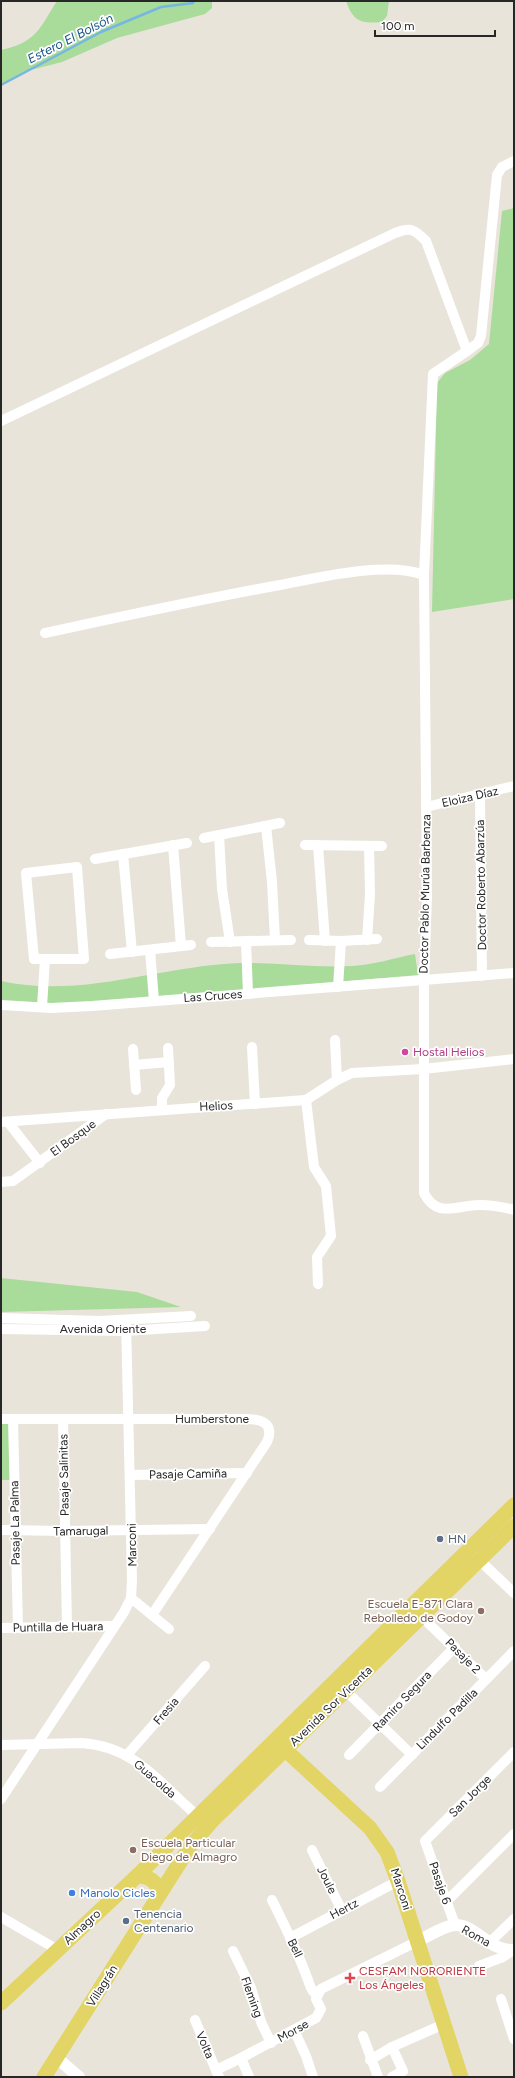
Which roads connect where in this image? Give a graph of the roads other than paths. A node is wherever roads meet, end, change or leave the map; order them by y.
1 (513, 161) edge
2 (467, 351) junction
3 (1, 421) edge
4 (424, 575) junction
5 (45, 633) dead end
6 (514, 786) edge
7 (480, 795) junction
8 (426, 807) junction
9 (280, 823) dead end
10 (266, 826) junction
11 (219, 835) junction
12 (204, 838) dead end
13 (187, 843) dead end
14 (173, 845) junction
15 (305, 845) dead end
16 (318, 845) junction
17 (369, 846) junction
18 (382, 846) dead end
19 (123, 854) junction
20 (95, 859) dead end
21 (275, 940) junction
22 (291, 940) dead end
23 (309, 940) dead end
24 (246, 941) junction
25 (325, 941) junction
26 (341, 941) junction
27 (211, 942) dead end
28 (230, 942) junction
29 (150, 950) junction
30 (132, 952) junction
31 (110, 954) dead end
32 (45, 959) junction
33 (514, 973) edge
34 (482, 976) junction
35 (424, 982) junction
36 (338, 987) junction
37 (248, 994) junction
38 (154, 1001) junction
39 (1, 1005) edge
40 (42, 1008) junction
41 (335, 1040) dead end
42 (252, 1047) dead end
43 (133, 1048) dead end
44 (168, 1048) dead end
45 (514, 1059) edge
46 (169, 1062) junction
47 (134, 1065) junction
48 (423, 1069) junction
49 (337, 1080) junction
50 (136, 1090) dead end
51 (306, 1100) junction
52 (255, 1104) junction
53 (162, 1110) junction
54 (106, 1114) junction
55 (5, 1122) edge
56 (40, 1163) junction
57 (1, 1182) edge
58 (514, 1210) edge
59 (318, 1284) dead end
60 (190, 1316) dead end
61 (1, 1318) edge
62 (126, 1320) junction
63 (205, 1326) dead end
64 (1, 1329) edge
65 (125, 1331) junction
66 (128, 1418) junction
67 (1, 1419) edge
68 (13, 1419) junction
69 (63, 1419) junction
70 (247, 1473) junction
71 (130, 1475) junction
72 (514, 1505) edge
73 (514, 1526) edge
74 (210, 1529) junction
75 (1, 1530) edge
76 (16, 1530) junction
77 (131, 1530) junction
78 (65, 1531) junction
79 (474, 1555) junction
80 (514, 1593) edge
81 (131, 1598) junction
82 (152, 1615) junction
83 (422, 1617) junction
84 (67, 1626) junction
85 (114, 1626) junction
86 (1, 1628) edge
87 (18, 1628) junction
88 (169, 1629) dead end
89 (455, 1647) junction
90 (514, 1651) edge
91 (205, 1666) dead end
92 (486, 1679) junction
93 (346, 1691) junction
94 (380, 1723) junction
95 (38, 1743) junction
96 (1, 1745) edge
97 (280, 1746) junction
98 (514, 1752) edge
99 (349, 1755) dead end
100 (412, 1755) junction
101 (127, 1756) junction
102 (380, 1787) dead end
103 (1, 1799) edge
104 (197, 1817) junction
105 (514, 1834) edge
106 (426, 1841) joint
107 (189, 1848) junction
108 (312, 1850) dead end
109 (151, 1862) junction
110 (137, 1876) junction
111 (168, 1879) junction
112 (398, 1881) junction
113 (159, 1894) junction
114 (272, 1900) dead end
115 (446, 1902) junction
116 (342, 1910) junction
117 (1, 1917) edge
118 (514, 1919) edge
119 (455, 1925) junction
120 (290, 1938) junction
121 (418, 1941) junction
122 (489, 1943) junction
123 (58, 1950) junction
124 (514, 1950) edge
125 (233, 1951) dead end
126 (479, 1966) dead end
127 (318, 1994) junction
128 (501, 1999) dead end
129 (1, 2003) edge
130 (510, 2012) edge
131 (194, 2020) dead end
132 (444, 2024) junction
133 (294, 2030) junction
134 (363, 2036) dead end
135 (514, 2039) edge
136 (271, 2043) junction
137 (392, 2047) junction
138 (57, 2058) junction
139 (241, 2058) junction
140 (370, 2060) junction
141 (217, 2073) edge
142 (44, 2077) edge
143 (79, 2077) edge
144 (249, 2077) edge
145 (313, 2077) edge
146 (378, 2077) edge
147 (392, 2077) edge
148 (461, 2077) edge

1 - 2 street
2 - 3 street
2 - 4 street, Doctor Pablo Murúa Barbenza
4 - 5 street
4 - 8 street, Doctor Pablo Murúa Barbenza
6 - 7 street, Eloiza Díaz
7 - 8 street, Eloiza Díaz
7 - 34 street, Doctor Roberto Abarzúa
8 - 35 street, Doctor Pablo Murúa Barbenza
9 - 10 street
10 - 11 street
10 - 21 street
11 - 12 street
11 - 28 street
13 - 14 street
14 - 19 street
14 - 29 street
15 - 16 street
16 - 17 street
16 - 25 street
17 - 18 street
17 - 26 street
19 - 20 street
19 - 30 street
21 - 22 street
21 - 24 street
23 - 25 street
24 - 28 street
24 - 37 street
25 - 26 street
26 - 36 street
27 - 28 street
29 - 30 street
29 - 38 street
30 - 31 street
32 - 32 street
32 - 40 street
33 - 34 street, Las Cruces
34 - 35 street, Las Cruces
35 - 36 street, Las Cruces
35 - 48 street, Doctor Pablo Murúa Barbenza
36 - 37 street, Las Cruces
37 - 38 street, Las Cruces
38 - 40 street, Las Cruces
39 - 40 street, Las Cruces
41 - 49 street
42 - 52 street
43 - 47 street
44 - 46 street
45 - 48 street, Helios
46 - 47 street
46 - 53 street
47 - 50 street
48 - 49 street, Helios
48 - 58 street, Doctor Pablo Murúa Barbenza
49 - 51 street, Helios
51 - 52 street, Helios
51 - 59 street
52 - 53 street, Helios
53 - 54 street, Helios
54 - 55 street, Helios
54 - 56 street, El Bosque
55 - 56 street, El Bosque
56 - 57 street, El Bosque
60 - 62 street, Avenida Oriente
61 - 62 street, Avenida Oriente
62 - 65 street, Marconi
63 - 65 street, Avenida Oriente
64 - 65 street, Avenida Oriente
65 - 66 street, Marconi
66 - 69 street, Humberstone
66 - 70 street, Humberstone
66 - 71 street, Marconi
67 - 68 street, Humberstone
68 - 69 street, Humberstone
68 - 76 street, Pasaje La Palma
69 - 78 street, Pasaje Salinitas
70 - 71 street, Pasaje Camiña
70 - 74 street, Humberstone
71 - 77 street, Marconi
72 - 79 main road, Avenida Sor Vicenta
73 - 79 main road, Avenida Sor Vicenta
74 - 77 street, Tamarugal
74 - 82 street, Humberstone
75 - 76 street, Tamarugal
76 - 78 street, Tamarugal
76 - 87 street, Pasaje La Palma
77 - 78 street, Tamarugal
77 - 81 street, Marconi
78 - 84 street, Pasaje Salinitas
79 - 80 street
79 - 83 main road, Avenida Sor Vicenta
79 - 97 main road, Avenida Sor Vicenta
81 - 82 street
81 - 85 street, Marconi
82 - 88 street
83 - 89 street, Pasaje 2
83 - 93 main road, Avenida Sor Vicenta
84 - 85 street, Puntilla de Huara
84 - 87 street, Puntilla de Huara
85 - 95 street, Marconi
86 - 87 street, Puntilla de Huara
89 - 92 street, Pasaje 2
89 - 94 street, Ramiro Segura
90 - 92 street, Lindulfo Padilla
91 - 101 street, Fresia
92 - 100 street, Lindulfo Padilla
93 - 94 street
93 - 97 main road, Avenida Sor Vicenta
94 - 99 street, Ramiro Segura
94 - 100 street
95 - 96 street, Guacolda
95 - 101 street, Guacolda
95 - 103 street, Marconi
97 - 104 main road, Avenida Sor Vicenta
97 - 107 main road, Avenida Sor Vicenta
97 - 112 main road, Marconi
98 - 106 street, San Jorge
100 - 102 street, Lindulfo Padilla
101 - 104 street, Guacolda
104 - 107 street
104 - 109 main road, Almagro
105 - 115 street
106 - 115 street, Pasaje 6
107 - 111 main road, Avenida Sor Vicenta
108 - 116 street, Joule
109 - 110 main road, Almagro
109 - 111 main road
110 - 113 main road
110 - 123 main road, Almagro
111 - 113 main road, Avenida Sor Vicenta
112 - 116 street, Hertz
112 - 121 main road, Marconi
113 - 138 main road, Villagrán
114 - 120 street, Bell
115 - 119 street, Pasaje 6
116 - 120 street, Hertz
117 - 123 street
118 - 122 street
119 - 121 street, Roma
119 - 122 street, Roma
120 - 127 street, Bell
121 - 127 street
121 - 132 main road, Marconi
122 - 124 street, Roma
123 - 129 main road, Almagro
124 - 126 street, Roma
125 - 136 street, Fleming
127 - 133 street, Morse
128 - 130 street
130 - 135 street
131 - 141 street, Volta
132 - 137 street
132 - 148 main road, Marconi
133 - 136 street, Morse
133 - 145 street
134 - 140 street
136 - 139 street, Morse
137 - 140 street
137 - 147 street
138 - 142 main road, Villagrán
138 - 143 street
139 - 141 street, Morse
139 - 144 street
140 - 146 street

